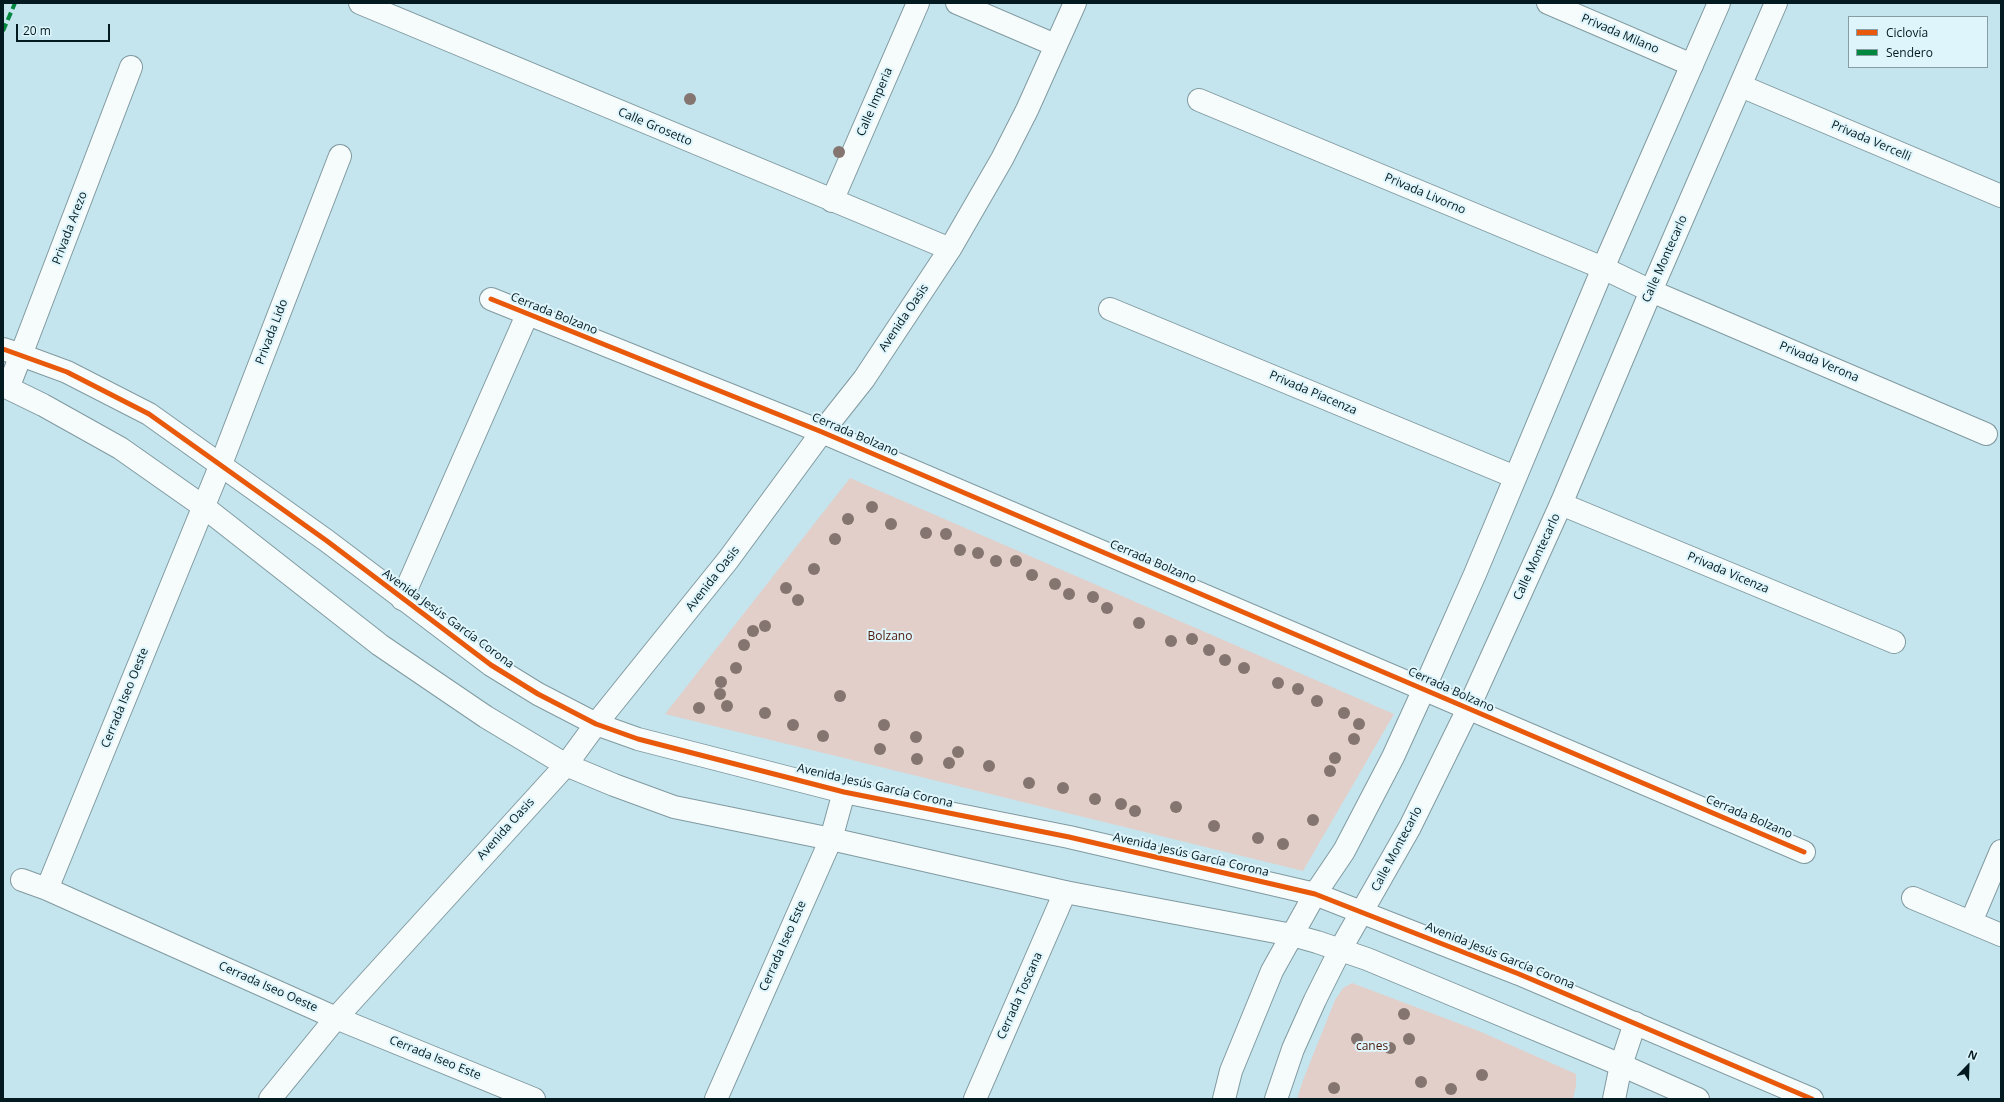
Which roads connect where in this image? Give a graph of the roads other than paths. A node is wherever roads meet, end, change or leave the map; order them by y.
1 (360, 3) edge
2 (918, 3) edge
3 (957, 3) edge
4 (1075, 3) edge
5 (1548, 3) edge
6 (1719, 3) edge
7 (1776, 3) edge
8 (1055, 45) junction
9 (1692, 65) junction
10 (131, 66) dead end
11 (1741, 86) junction
12 (1199, 100) dead end
13 (340, 156) dead end
14 (2001, 196) edge
15 (832, 201) junction
16 (950, 249) junction
17 (1602, 268) junction
18 (1651, 291) junction
19 (491, 299) dead end
20 (1110, 309) dead end
21 (527, 315) junction
22 (12, 352) edge
23 (5, 392) edge
24 (822, 432) junction
25 (1986, 434) dead end
26 (221, 464) junction
27 (1515, 477) junction
28 (1561, 504) junction
29 (204, 507) junction
30 (402, 599) junction
31 (1894, 642) dead end
32 (1424, 689) junction
33 (1468, 709) junction
34 (596, 724) junction
35 (566, 765) junction
36 (844, 792) junction
37 (831, 839) junction
38 (2001, 851) edge
39 (1804, 852) dead end
40 (22, 880) dead end
41 (47, 889) junction
42 (1065, 892) junction
43 (1315, 894) junction
44 (1913, 898) dead end
45 (1363, 912) junction
46 (1971, 922) junction
47 (1292, 935) junction
48 (2001, 935) edge
49 (1340, 950) junction
50 (336, 1018) junction
51 (1635, 1023) junction
52 (1621, 1065) junction
53 (270, 1099) edge
54 (534, 1099) edge
55 (716, 1099) edge
56 (975, 1099) edge
57 (1224, 1099) edge
58 (1276, 1099) edge
59 (1614, 1099) edge
60 (1698, 1099) edge
61 (1812, 1099) edge

1 - 15 street, Calle Grosetto
2 - 15 street, Calle Imperia
3 - 8 street
4 - 8 street, Avenida Oasis
5 - 9 street, Privada Milano
6 - 9 street
7 - 11 street, Calle Montecarlo
8 - 16 street, Avenida Oasis
9 - 17 street
10 - 22 street, Privada Arezo
11 - 14 street, Privada Vercelli
11 - 18 street, Calle Montecarlo
12 - 17 street, Privada Livorno
13 - 26 street, Privada Lido
15 - 16 street, Calle Grosetto
16 - 24 street, Avenida Oasis
17 - 18 street, Privada Livorno
17 - 27 street
18 - 25 street, Privada Verona
18 - 28 street, Calle Montecarlo
19 - 21 street, Cerrada Bolzano
20 - 27 street, Privada Piacenza
21 - 24 street, Cerrada Bolzano
21 - 30 street, Cerrada Bolzano
22 - 23 street, Privada Arezo
22 - 26 street, Avenida Jesús García Corona
23 - 29 street
24 - 32 street, Cerrada Bolzano
24 - 34 street, Avenida Oasis
26 - 29 street, Privada Lido
26 - 30 street, Avenida Jesús García Corona
27 - 32 street
28 - 31 street, Privada Vicenza
28 - 33 street, Calle Montecarlo
29 - 35 street
29 - 41 street, Cerrada Iseo Oeste
30 - 34 street, Avenida Jesús García Corona
32 - 33 street, Cerrada Bolzano
32 - 43 street
33 - 39 street, Cerrada Bolzano
33 - 45 street, Calle Montecarlo
34 - 35 street, Avenida Oasis
34 - 36 street, Avenida Jesús García Corona
35 - 37 street
35 - 50 street, Avenida Oasis
36 - 37 street, Cerrada Iseo Este
36 - 43 street, Avenida Jesús García Corona
37 - 42 street
37 - 55 street, Cerrada Iseo Este
38 - 46 street
40 - 41 street, Cerrada Iseo Oeste
41 - 50 street, Cerrada Iseo Oeste
42 - 47 street
42 - 56 street, Cerrada Toscana
43 - 45 street, Avenida Jesús García Corona
43 - 47 street
44 - 46 street
45 - 49 street, Calle Montecarlo
45 - 51 street, Avenida Jesús García Corona
46 - 48 street
47 - 49 street
47 - 57 street
49 - 52 street
49 - 58 street, Calle Montecarlo
50 - 53 street, Avenida Oasis
50 - 54 street, Cerrada Iseo Este
51 - 52 street
51 - 61 street, Avenida Jesús García Corona
52 - 59 street
52 - 60 street

